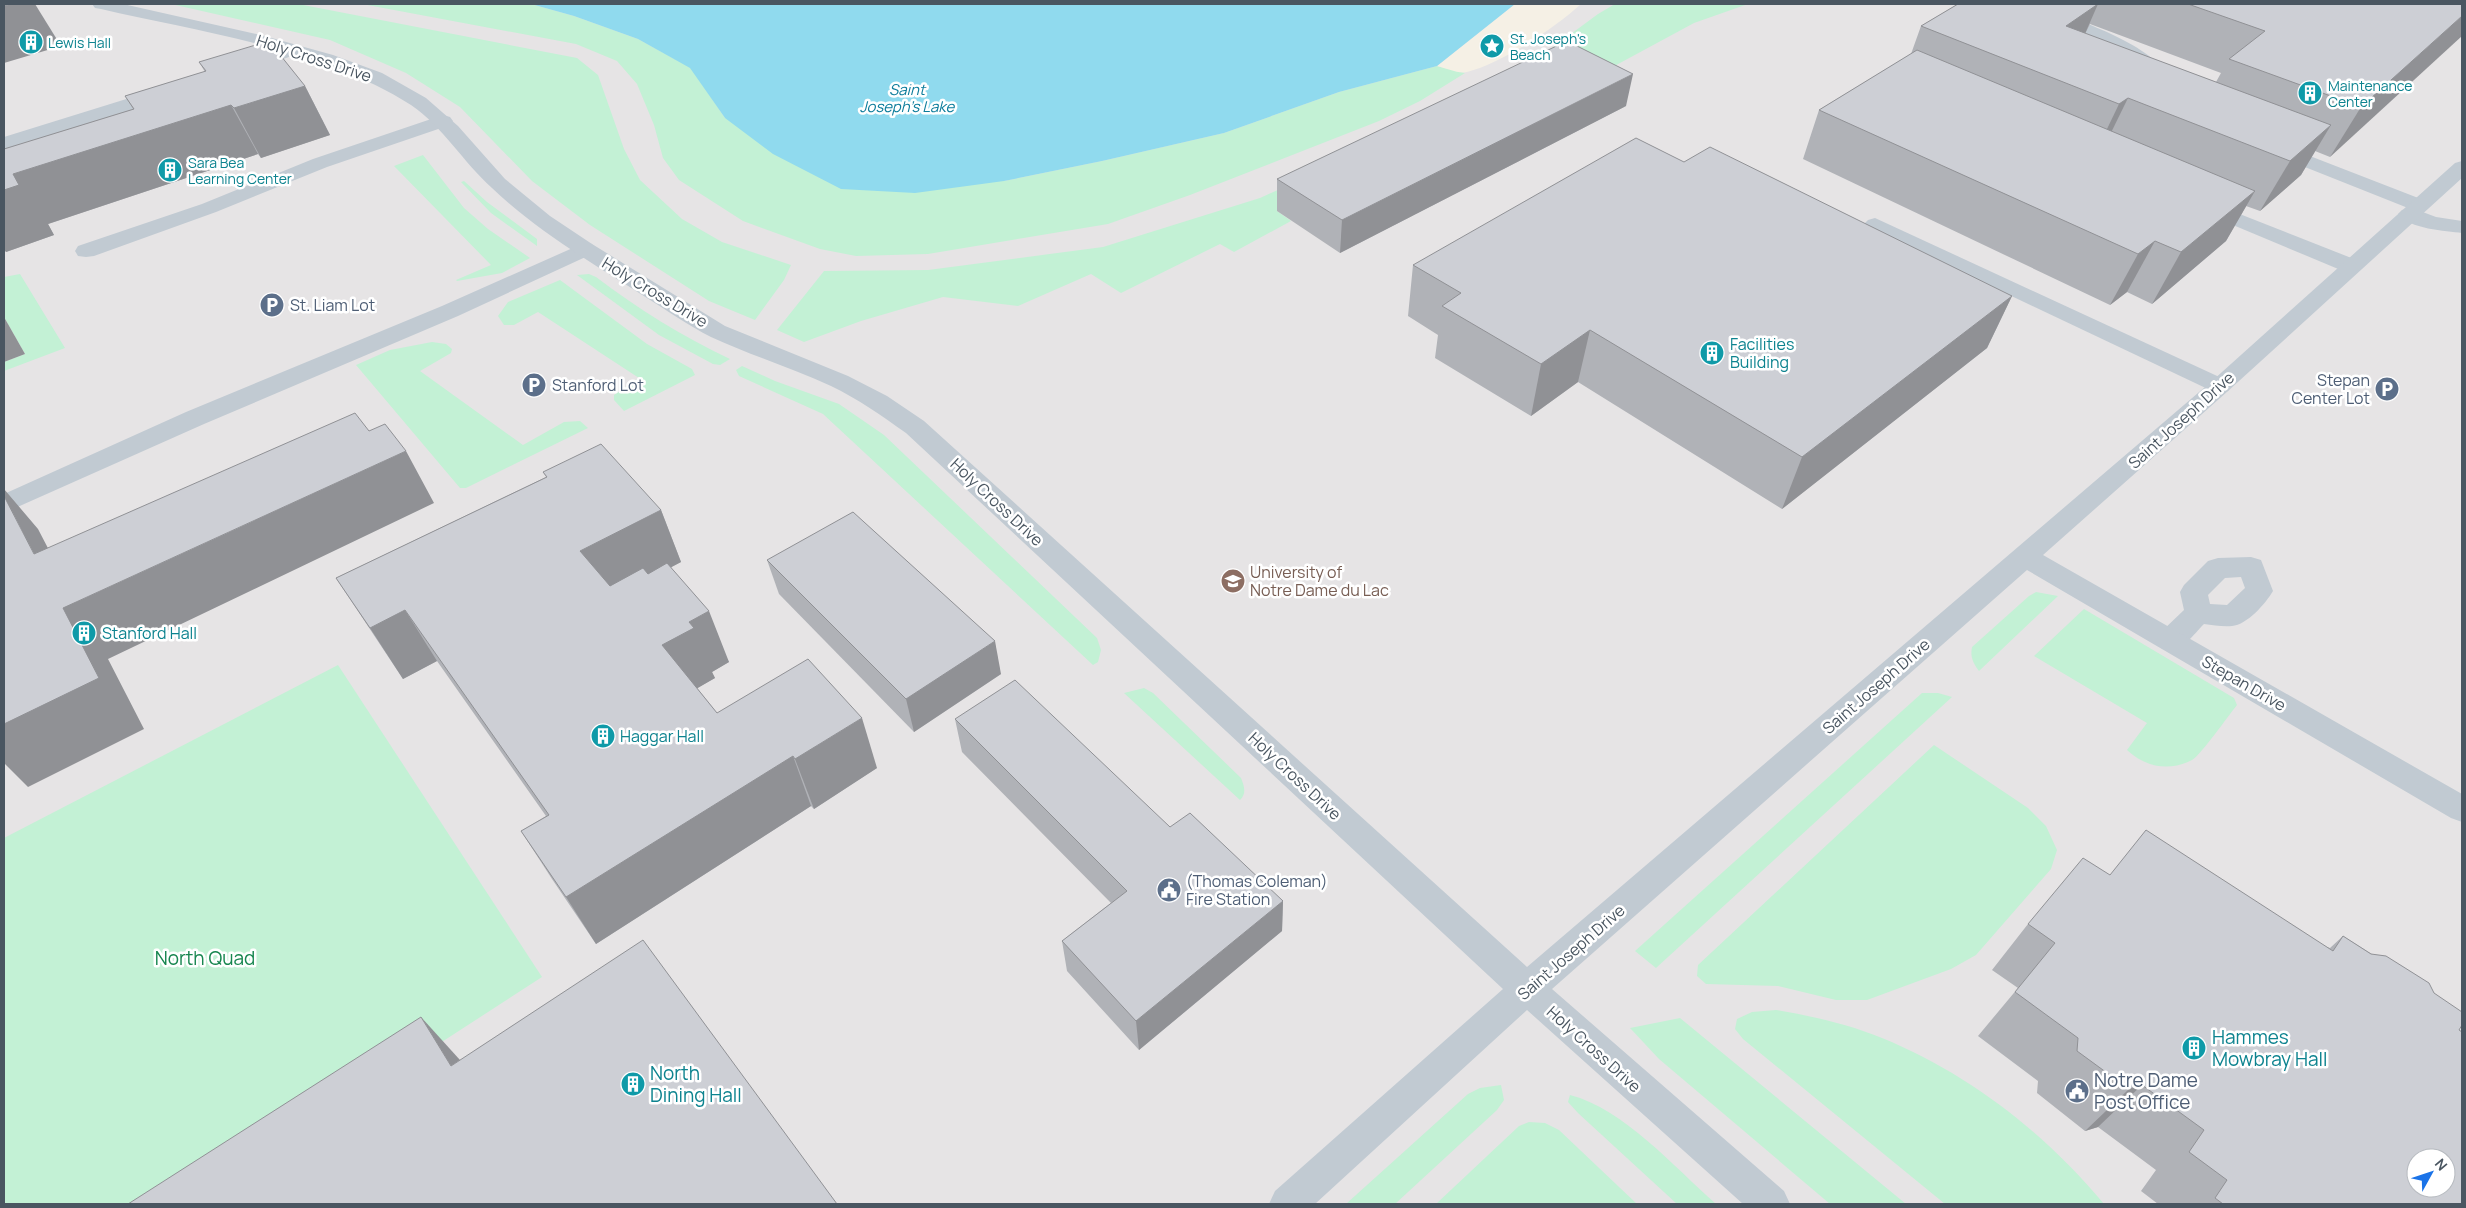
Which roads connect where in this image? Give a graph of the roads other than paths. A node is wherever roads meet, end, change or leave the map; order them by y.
1 (101, 4) edge
2 (2010, 4) edge
3 (294, 49) junction
4 (228, 72) edge
5 (2153, 83) edge
6 (184, 87) edge
7 (442, 121) junction
8 (4, 143) edge
9 (2260, 143) edge
10 (2462, 167) edge
11 (2182, 198) edge
12 (2420, 214) junction
13 (1875, 224) dead end
14 (2462, 227) edge
15 (2462, 244) edge
16 (584, 249) junction
17 (86, 251) dead end
18 (2351, 266) junction
19 (2220, 386) junction
20 (4, 504) edge
21 (2026, 557) junction
22 (2198, 613) dead end
23 (2171, 640) junction
24 (2462, 809) edge
25 (1527, 989) junction
26 (1288, 1204) edge
27 (1770, 1204) edge

1 - 3 street, Holy Cross Drive
2 - 5 street
3 - 4 street
3 - 7 street, Holy Cross Drive
6 - 8 street
7 - 16 street, Holy Cross Drive
7 - 17 street
9 - 12 street
10 - 12 street, Saint Joseph Drive
11 - 18 street
12 - 14 street
12 - 15 street
12 - 18 street, Saint Joseph Drive
13 - 19 street
16 - 20 street
16 - 25 street, Holy Cross Drive
18 - 19 street, Saint Joseph Drive
19 - 21 street, Saint Joseph Drive
21 - 23 street, Stepan Drive
21 - 25 street, Saint Joseph Drive
22 - 23 street
23 - 24 street, Stepan Drive
25 - 26 street, Saint Joseph Drive
25 - 27 street, Holy Cross Drive

